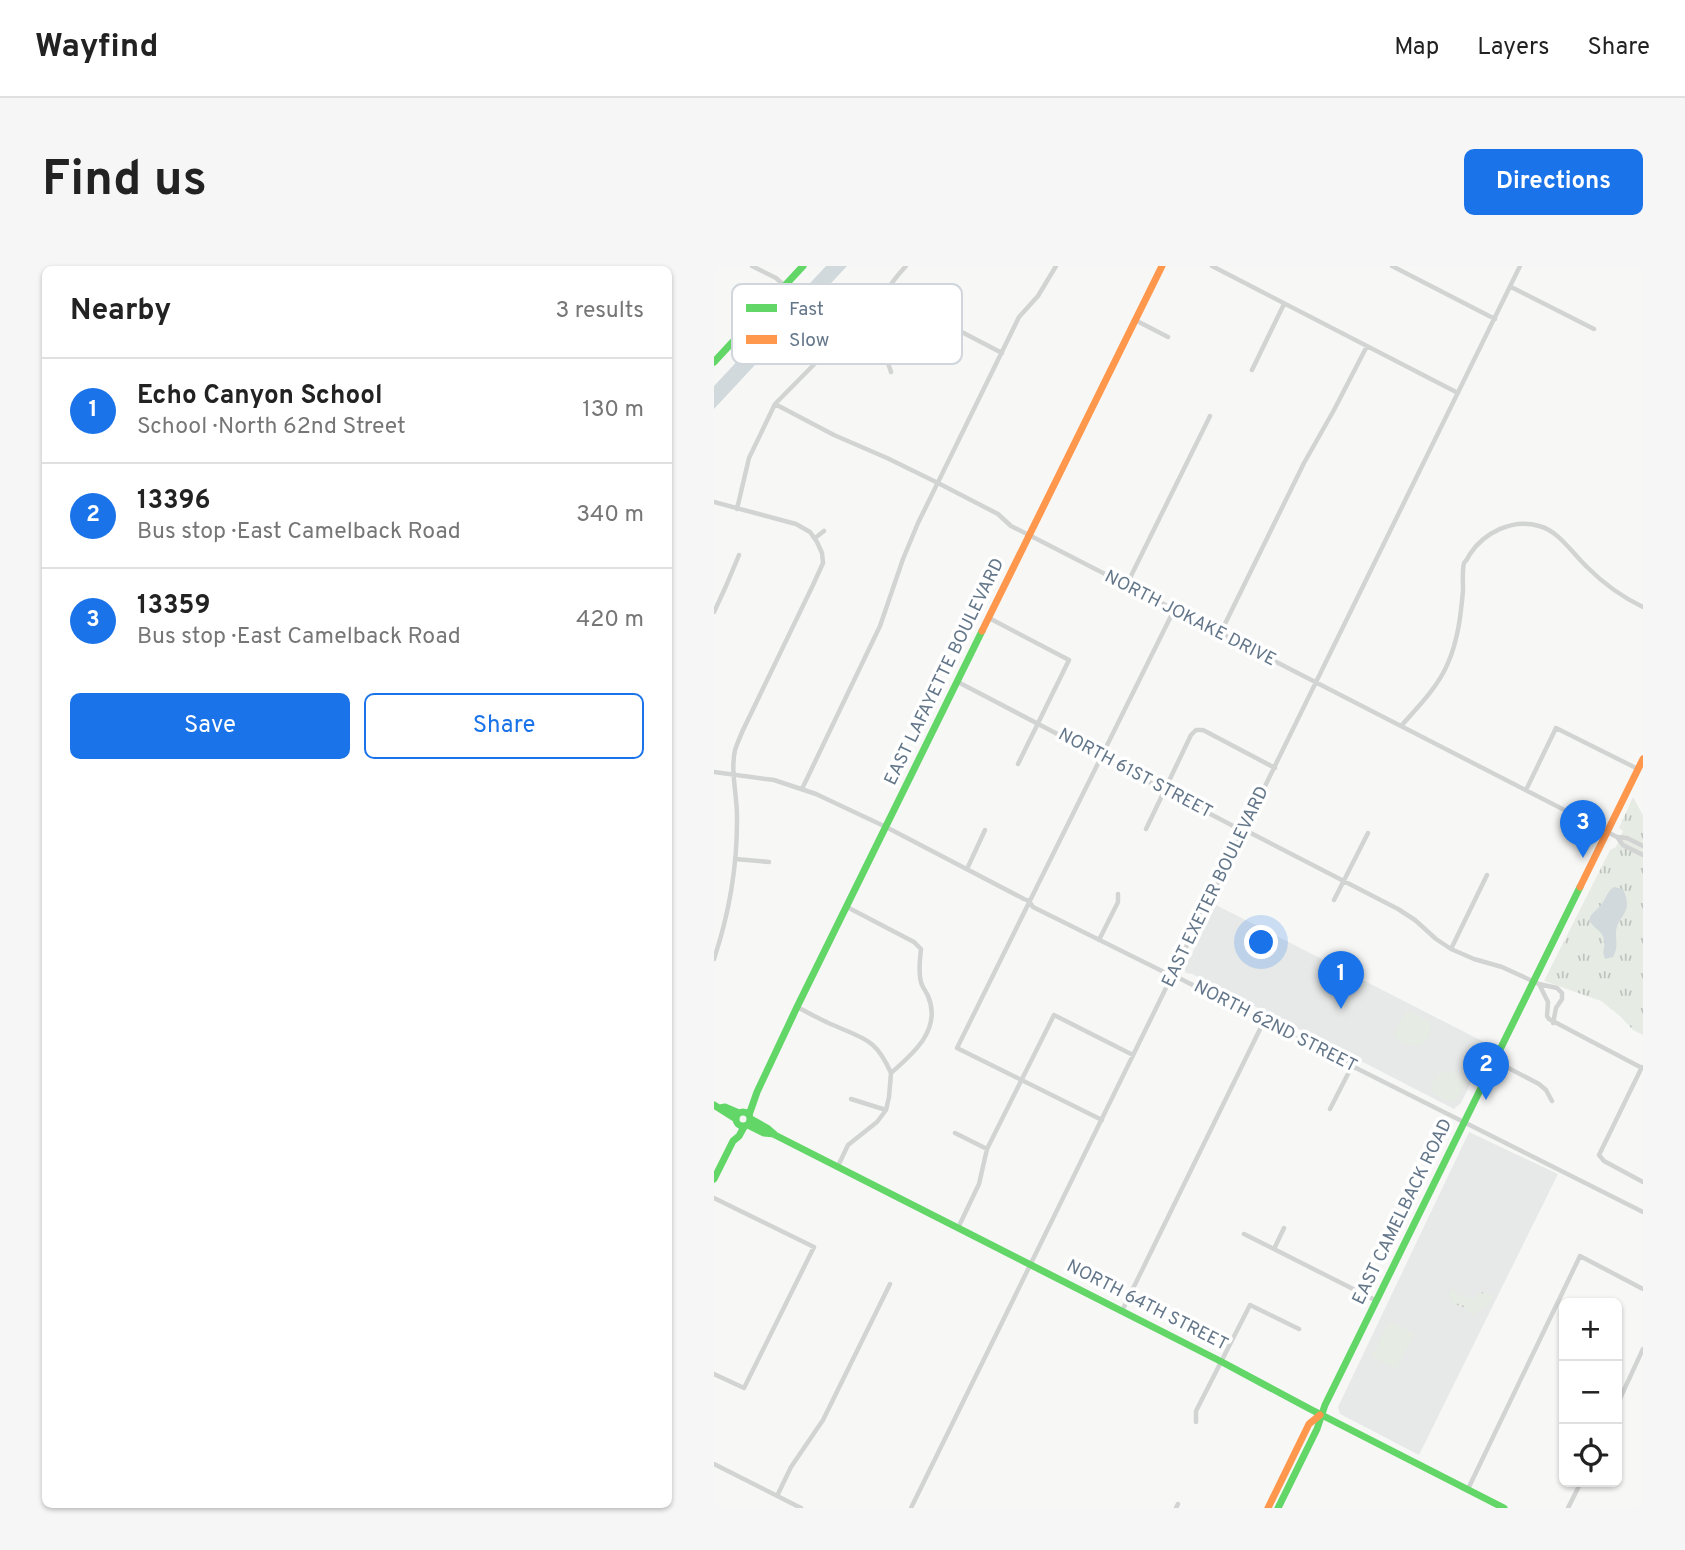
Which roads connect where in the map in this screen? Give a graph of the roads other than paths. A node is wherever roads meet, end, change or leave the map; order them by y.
1 (752, 266) edge
2 (803, 266) edge
3 (906, 266) edge
4 (1056, 266) edge
5 (1163, 266) edge
6 (1212, 266) edge
7 (1392, 266) edge
8 (1520, 266) edge
9 (784, 284) edge
10 (788, 284) edge
11 (891, 284) edge
12 (1511, 287) junction
13 (1284, 304) junction
14 (1495, 319) junction
15 (1135, 320) junction
16 (1594, 329) dead end
17 (962, 332) edge
18 (1168, 337) dead end
19 (732, 343) edge
20 (1367, 346) junction
21 (1002, 353) junction
22 (714, 362) edge
23 (814, 364) edge
24 (888, 364) edge
25 (1252, 370) dead end
26 (891, 372) dead end
27 (1458, 393) junction
28 (775, 404) junction
29 (1210, 416) dead end
30 (938, 483) junction
31 (714, 502) edge
32 (737, 509) junction
33 (824, 531) dead end
34 (1028, 535) junction
35 (815, 538) junction
36 (739, 555) dead end
37 (1126, 586) junction
38 (1643, 607) edge
39 (1174, 610) junction
40 (714, 612) edge
41 (989, 618) junction
42 (1220, 634) junction
43 (958, 682) junction
44 (1316, 683) junction
45 (1038, 723) junction
46 (1401, 726) junction
47 (1101, 756) junction
48 (1643, 759) edge
49 (1018, 764) dead end
50 (1275, 768) junction
51 (1638, 769) junction
52 (714, 772) edge
53 (734, 774) junction
54 (802, 789) junction
55 (1164, 790) junction
56 (1526, 790) junction
57 (886, 827) junction
58 (1146, 829) dead end
59 (985, 830) dead end
60 (1244, 830) junction
61 (1607, 832) junction
62 (1368, 833) dead end
63 (1617, 837) junction
64 (1643, 846) edge
65 (1643, 855) edge
66 (735, 859) junction
67 (769, 862) dead end
68 (967, 869) junction
69 (1487, 875) dead end
70 (1344, 880) junction
71 (1118, 894) dead end
72 (1334, 900) dead end
73 (1029, 901) junction
74 (847, 907) junction
75 (1099, 940) junction
76 (1451, 949) junction
77 (714, 958) edge
78 (1173, 975) junction
79 (1537, 982) junction
80 (1548, 1002) junction
81 (1558, 1004) junction
82 (797, 1007) junction
83 (1264, 1021) junction
84 (1553, 1023) junction
85 (1133, 1055) junction
86 (1494, 1061) junction
87 (1352, 1066) junction
88 (1642, 1068) edge
89 (891, 1073) junction
90 (1022, 1080) junction
91 (851, 1099) dead end
92 (1552, 1101) dead end
93 (717, 1106) edge
94 (1330, 1109) dead end
95 (886, 1110) junction
96 (743, 1119) junction
97 (1102, 1120) junction
98 (1465, 1123) junction
99 (955, 1133) dead end
100 (987, 1149) junction
101 (837, 1167) junction
102 (714, 1179) edge
103 (1643, 1182) edge
104 (714, 1198) edge
105 (1643, 1212) edge
106 (958, 1228) junction
107 (1284, 1228) dead end
108 (1244, 1234) dead end
109 (1274, 1249) junction
110 (1030, 1265) junction
111 (890, 1284) dead end
112 (1643, 1289) edge
113 (1377, 1301) junction
114 (1122, 1311) junction
115 (1299, 1329) dead end
116 (1643, 1349) edge
117 (1223, 1362) junction
118 (714, 1374) edge
119 (1622, 1394) edge
120 (1321, 1414) junction
121 (1196, 1422) dead end
122 (714, 1464) edge
123 (1578, 1487) edge
124 (1468, 1489) junction
125 (777, 1496) junction
126 (1272, 1499) junction
127 (1280, 1505) edge
128 (801, 1508) edge
129 (911, 1508) edge
130 (1268, 1508) edge
131 (1504, 1508) edge
132 (1568, 1508) edge

1 - 9 street
2 - 10 street
3 - 11 street
4 - 21 street
5 - 15 street, EAST LAFAYETTE BOULEVARD
6 - 13 street
7 - 14 street
8 - 12 street, EAST EXETER BOULEVARD
12 - 14 street, EAST EXETER BOULEVARD
12 - 16 street
13 - 20 street
13 - 25 street
14 - 27 street, EAST EXETER BOULEVARD
15 - 18 street
15 - 34 street, EAST LAFAYETTE BOULEVARD
17 - 21 street
19 - 22 street
20 - 27 street
20 - 42 street
21 - 30 street
23 - 28 street
24 - 26 street
27 - 44 street, EAST EXETER BOULEVARD
28 - 30 street, NORTH JOKAKE DRIVE
28 - 32 street
29 - 37 street
30 - 34 street, NORTH JOKAKE DRIVE
30 - 54 street
31 - 32 street
32 - 35 street
33 - 35 street
34 - 37 street, NORTH JOKAKE DRIVE
34 - 41 street, EAST LAFAYETTE BOULEVARD
35 - 53 street
36 - 40 street
37 - 39 street, NORTH JOKAKE DRIVE
38 - 46 street
39 - 42 street, NORTH JOKAKE DRIVE
39 - 47 street
41 - 43 street, EAST LAFAYETTE BOULEVARD
41 - 45 street
42 - 44 street, NORTH JOKAKE DRIVE
43 - 45 street, NORTH 61ST STREET
43 - 57 street, EAST LAFAYETTE BOULEVARD
44 - 46 street, NORTH JOKAKE DRIVE
44 - 50 street, EAST EXETER BOULEVARD
45 - 47 street, NORTH 61ST STREET
45 - 49 street
46 - 56 street, NORTH JOKAKE DRIVE
47 - 55 street, NORTH 61ST STREET
47 - 73 street
48 - 51 street, EAST CAMELBACK ROAD
50 - 55 street
50 - 60 street, EAST EXETER BOULEVARD
51 - 56 street
51 - 61 street, EAST CAMELBACK ROAD
52 - 53 street, NORTH 62ND STREET
53 - 54 street, NORTH 62ND STREET
53 - 66 street
54 - 57 street, NORTH 62ND STREET
55 - 58 street
55 - 60 street, NORTH 61ST STREET
56 - 61 street, NORTH JOKAKE DRIVE
57 - 68 street, NORTH 62ND STREET
57 - 74 street, EAST LAFAYETTE BOULEVARD
59 - 68 street
60 - 70 street, NORTH 61ST STREET
60 - 78 street, EAST EXETER BOULEVARD
61 - 63 street, NORTH JOKAKE DRIVE
61 - 79 street, EAST CAMELBACK ROAD
62 - 70 street
63 - 64 street
63 - 65 street
66 - 67 street
66 - 77 street
68 - 73 street, NORTH 62ND STREET
69 - 76 street
70 - 72 street
70 - 76 street, NORTH 61ST STREET
71 - 75 street
73 - 75 street, NORTH 62ND STREET
73 - 90 street
74 - 82 street, EAST LAFAYETTE BOULEVARD
74 - 89 street
75 - 78 street, NORTH 62ND STREET
76 - 79 street, NORTH 61ST STREET
78 - 83 street, NORTH 62ND STREET
78 - 85 street, EAST EXETER BOULEVARD
79 - 80 street
79 - 81 street, NORTH 61ST STREET
79 - 86 street, EAST CAMELBACK ROAD
80 - 81 street
80 - 84 street
81 - 84 street
82 - 89 street
82 - 96 street, EAST LAFAYETTE BOULEVARD
83 - 87 street, NORTH 62ND STREET
83 - 114 street
84 - 88 street
85 - 90 street
85 - 97 street, EAST EXETER BOULEVARD
86 - 92 street
86 - 98 street, EAST CAMELBACK ROAD
87 - 94 street
87 - 98 street, NORTH 62ND STREET
88 - 103 street
89 - 95 street
90 - 97 street
90 - 100 street
91 - 95 street
93 - 96 street, NORTH 64TH STREET
95 - 101 street
96 - 101 street, NORTH 64TH STREET
96 - 102 street, EAST LAFAYETTE BOULEVARD
97 - 110 street, EAST EXETER BOULEVARD
98 - 105 street, NORTH 62ND STREET
98 - 113 street, EAST CAMELBACK ROAD
99 - 100 street
100 - 106 street
101 - 106 street, NORTH 64TH STREET
104 - 118 street
106 - 110 street, NORTH 64TH STREET
107 - 109 street
108 - 109 street
109 - 113 street
110 - 114 street, NORTH 64TH STREET
110 - 129 street, EAST EXETER BOULEVARD
111 - 125 street
112 - 124 street
113 - 120 street, EAST CAMELBACK ROAD
114 - 117 street, NORTH 64TH STREET
115 - 117 street
116 - 119 street
117 - 120 street, NORTH 64TH STREET
117 - 121 street
120 - 124 street, NORTH 64TH STREET
120 - 126 street, EAST CAMELBACK ROAD
120 - 127 street, EAST CAMELBACK ROAD
122 - 125 street
123 - 132 street
124 - 131 street, NORTH 64TH STREET
125 - 128 street
126 - 127 street
126 - 130 street, EAST CAMELBACK ROAD

